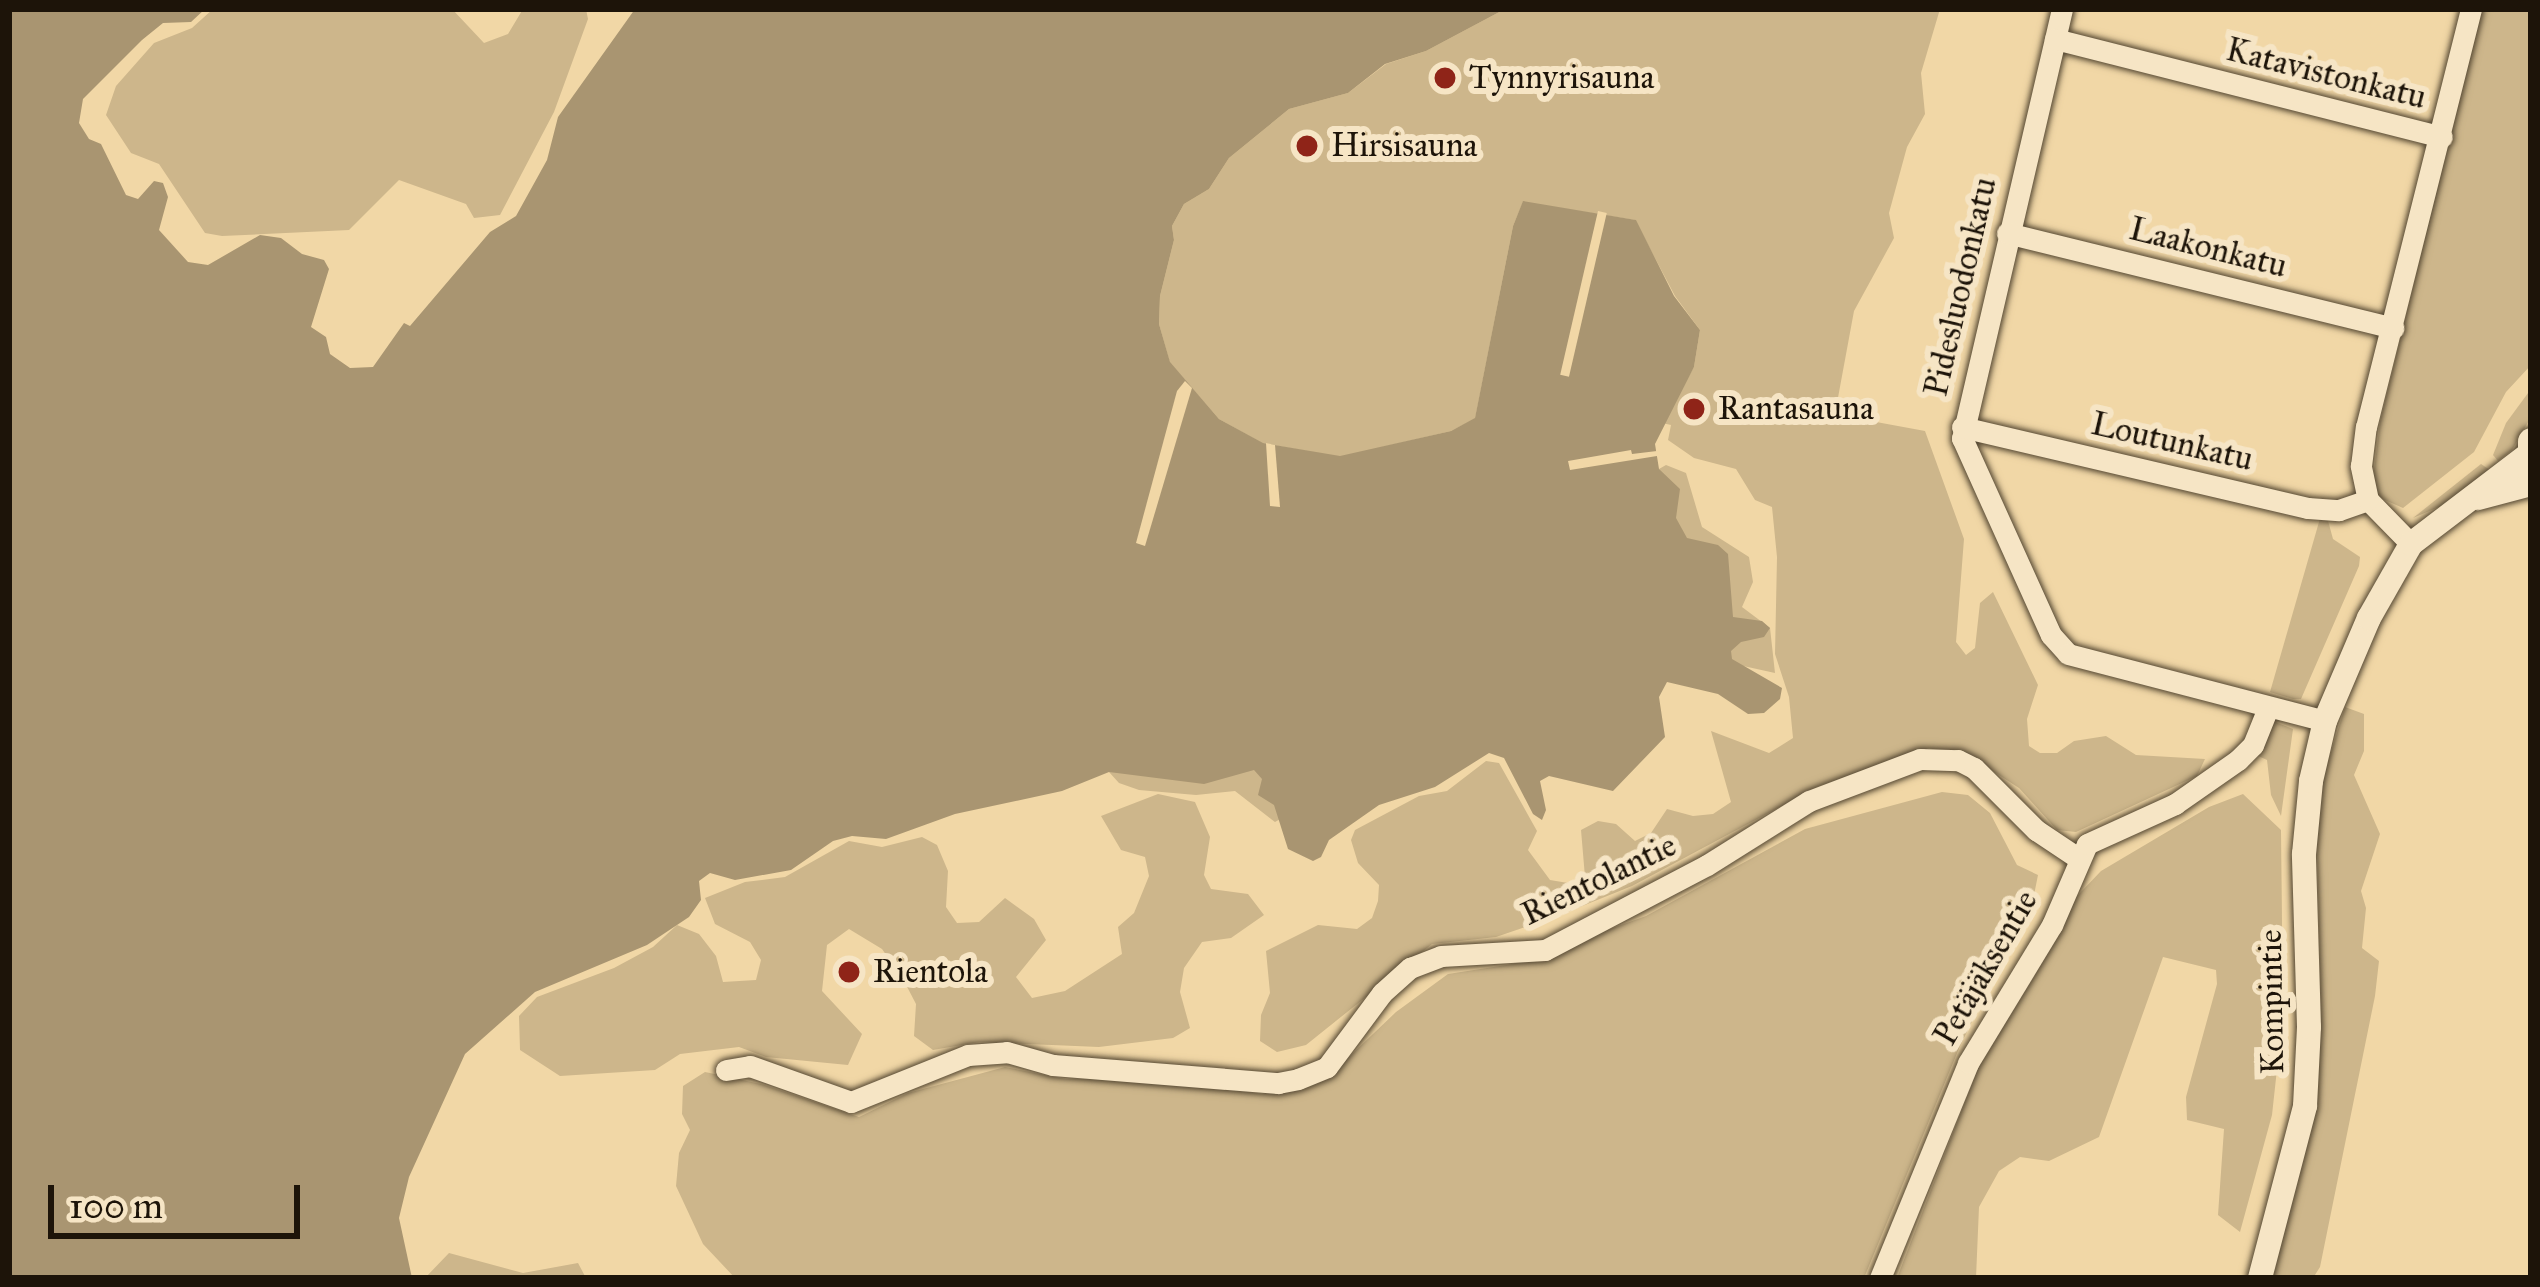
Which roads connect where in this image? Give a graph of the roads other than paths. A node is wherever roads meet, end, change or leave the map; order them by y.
1 (2062, 9) edge
2 (2471, 9) edge
3 (2055, 39) junction
4 (2441, 137) junction
5 (2007, 233) junction
6 (2393, 328) junction
7 (1962, 427) junction
8 (2530, 456) edge
9 (2531, 484) edge
10 (2476, 499) junction
11 (2368, 500) junction
12 (2411, 544) junction
13 (2268, 708) junction
14 (2325, 721) junction
15 (2078, 858) junction
16 (726, 1070) dead end
17 (1880, 1278) edge
18 (2260, 1278) edge

1 - 3 street, Pidesluodonkatu
2 - 4 street
3 - 4 street, Katavistonkatu
3 - 5 street, Pidesluodonkatu
4 - 6 street
5 - 6 street, Laakonkatu
5 - 7 street, Pidesluodonkatu
6 - 11 street
7 - 11 street, Loutunkatu
7 - 13 street, Pidesluodonkatu
8 - 10 street
9 - 10 street
10 - 12 street
11 - 12 street
12 - 14 street
13 - 14 street, Pidesluodonkatu
13 - 15 street
14 - 18 street, Kompintie
15 - 16 street, Rientolantie
15 - 17 street, Petäjäksentie

